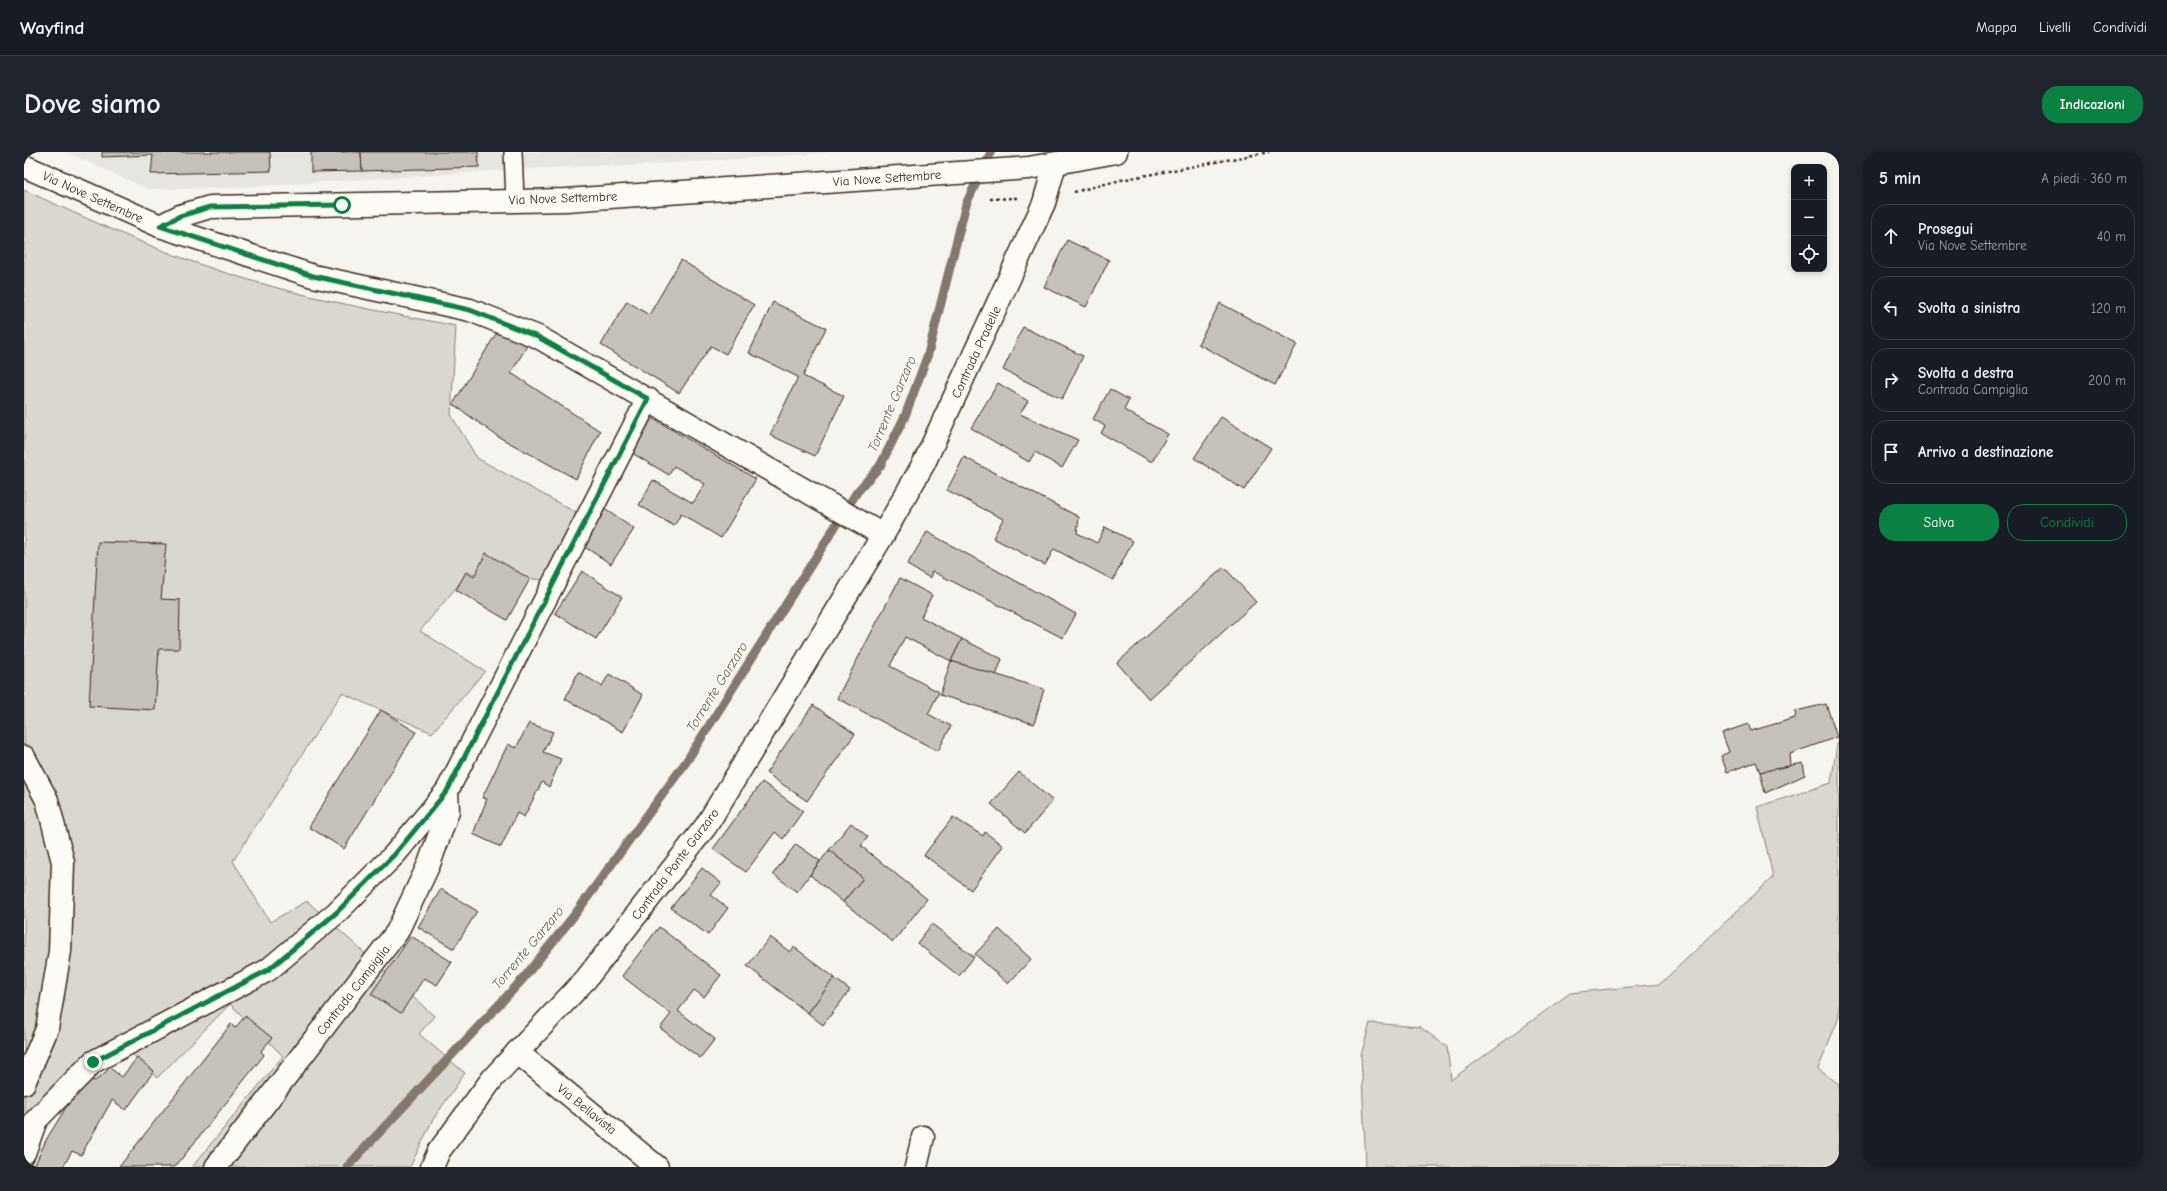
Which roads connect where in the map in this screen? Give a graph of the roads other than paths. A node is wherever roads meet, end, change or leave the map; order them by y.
1 (512, 152) edge
2 (1116, 152) edge
3 (1055, 164) junction
4 (24, 166) edge
5 (515, 200) junction
6 (160, 226) junction
7 (648, 399) junction
8 (883, 535) junction
9 (24, 757) edge
10 (447, 791) junction
11 (517, 1052) junction
12 (24, 1083) edge
13 (30, 1114) edge
14 (923, 1137) dead end
15 (24, 1153) edge
16 (216, 1167) edge
17 (432, 1167) edge
18 (657, 1167) edge
19 (916, 1167) edge

1 - 5 lane
2 - 3 street, Via Nove Settembre
3 - 5 street, Via Nove Settembre
3 - 8 street, Contrada Pradelle
4 - 6 street, Via Nove Settembre
5 - 6 street, Via Nove Settembre
6 - 7 street
7 - 8 street
7 - 10 street
8 - 11 street, Contrada Ponte Garzaro
9 - 12 street
10 - 13 street
10 - 16 street, Contrada Campiglia
11 - 17 street, Contrada Ponte Garzaro
11 - 18 street, Via Bellavista
13 - 15 street
14 - 19 street

